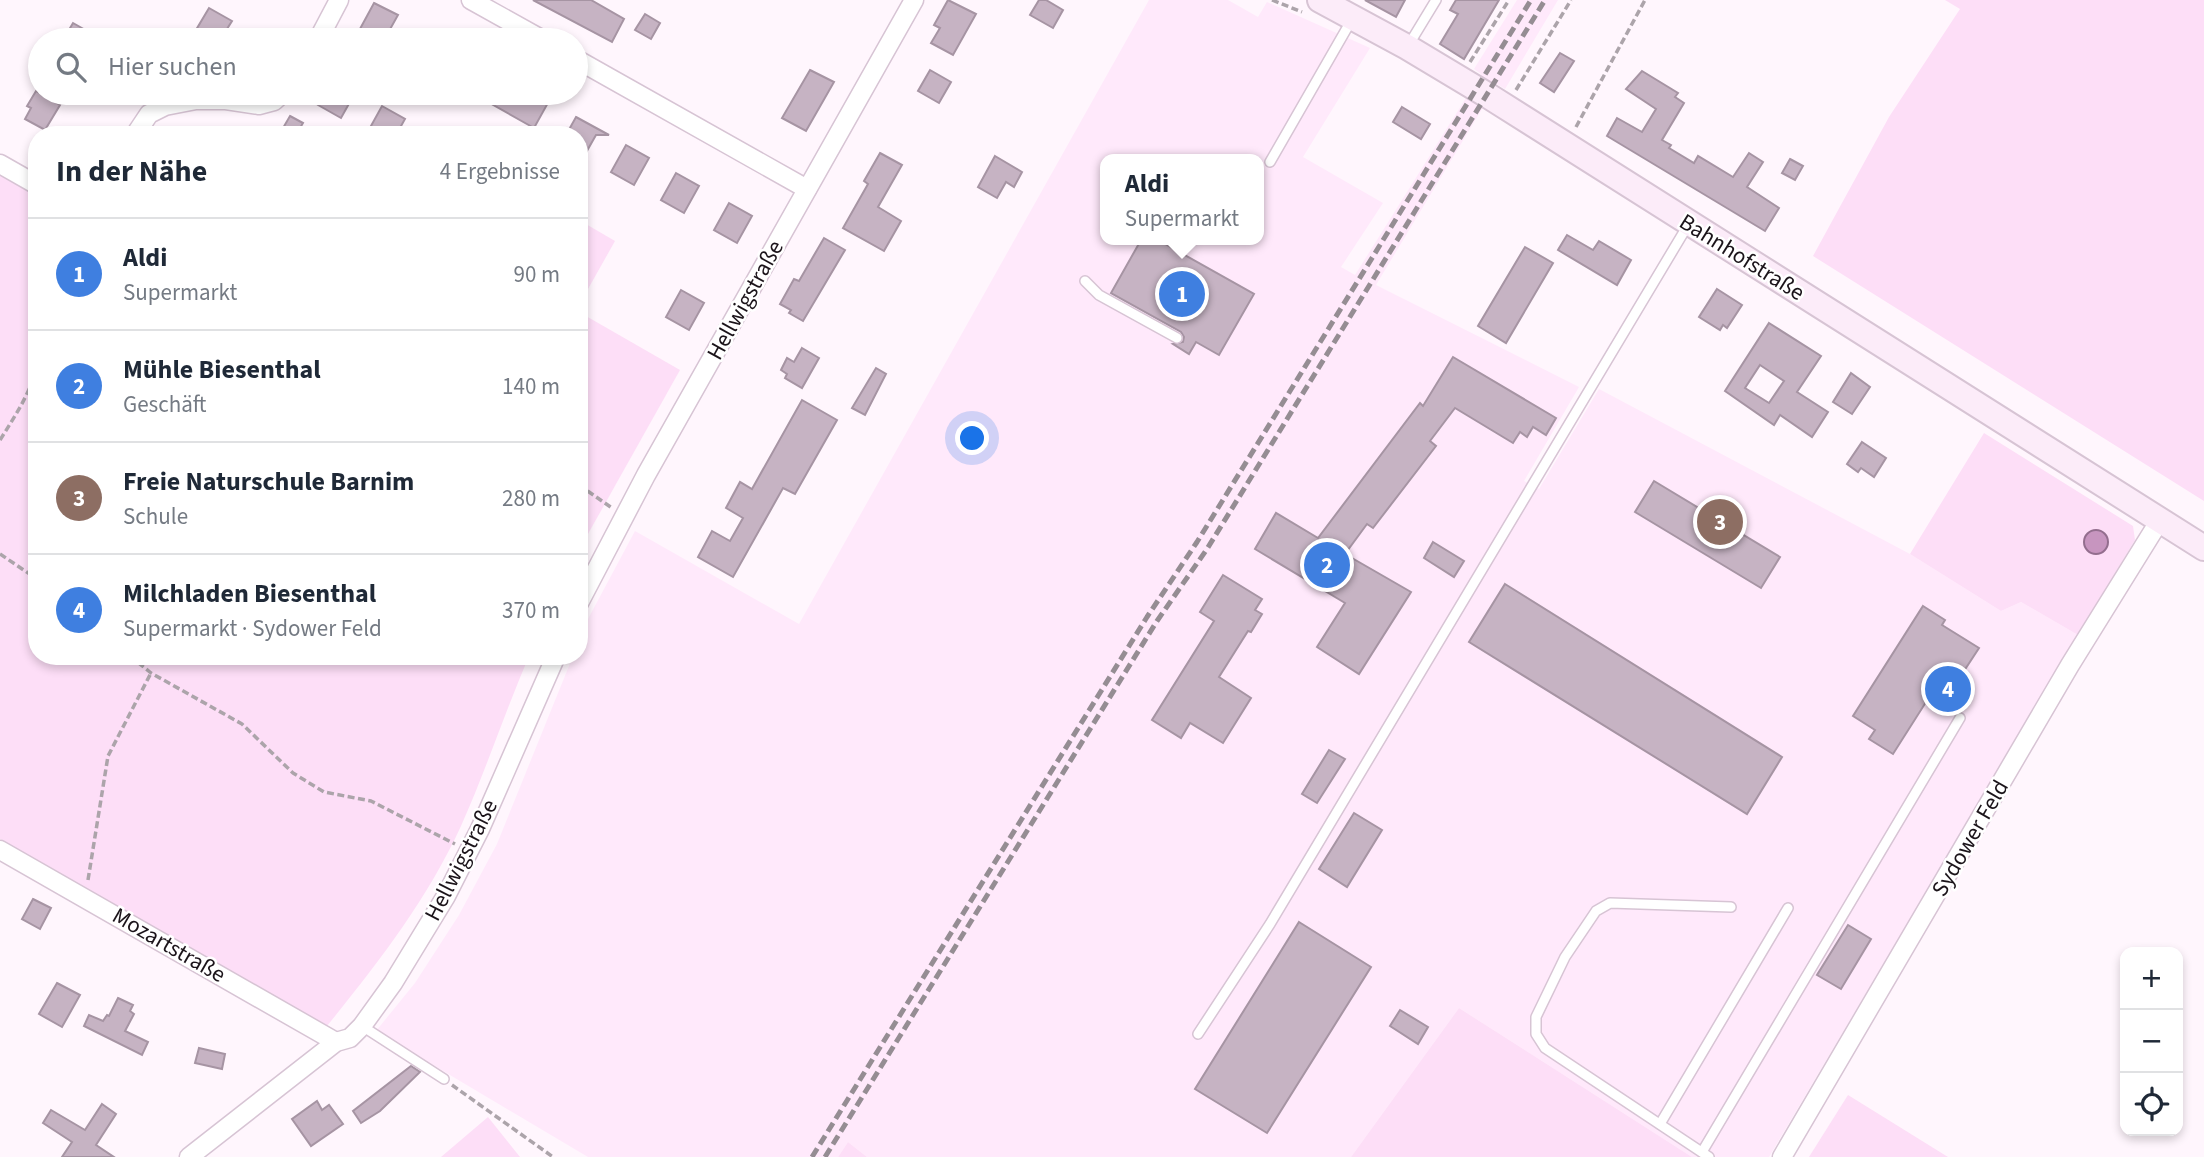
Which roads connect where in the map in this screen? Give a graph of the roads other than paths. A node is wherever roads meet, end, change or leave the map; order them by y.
1 (340, 0) edge
2 (471, 0) edge
3 (914, 0) edge
4 (1320, 0) edge
5 (1436, 0) edge
6 (1352, 19) junction
7 (325, 28) edge
8 (521, 28) edge
9 (1408, 47) junction
10 (588, 66) edge
11 (170, 105) edge
12 (141, 126) edge
13 (1270, 162) dead end
14 (0, 164) edge
15 (28, 180) edge
16 (807, 189) junction
17 (1689, 224) junction
18 (1085, 281) dead end
19 (1177, 338) dead end
20 (2160, 520) junction
21 (2204, 548) edge
22 (588, 586) edge
23 (552, 665) edge
24 (1960, 718) dead end
25 (0, 850) edge
26 (1731, 907) dead end
27 (1788, 908) dead end
28 (362, 1026) junction
29 (1198, 1034) dead end
30 (337, 1042) junction
31 (444, 1079) road end
32 (1660, 1124) junction
33 (1705, 1155) edge
34 (188, 1157) edge
35 (1782, 1157) edge

1 - 7 street
2 - 8 street
3 - 16 street, Hellwigstraße
4 - 6 main road, Bahnhofstraße
5 - 9 lane
6 - 9 main road, Bahnhofstraße
6 - 13 lane
9 - 17 main road, Bahnhofstraße
10 - 16 street
11 - 12 street
14 - 15 street
16 - 22 street, Hellwigstraße
17 - 20 main road, Bahnhofstraße
17 - 29 lane
18 - 19 lane
20 - 21 main road, Bahnhofstraße
20 - 35 street, Sydower Feld
23 - 28 street, Hellwigstraße
24 - 33 lane
25 - 30 street, Mozartstraße
26 - 32 lane
27 - 32 lane
28 - 30 street, Hellwigstraße
28 - 31 lane
30 - 34 street, Hellwigstraße
32 - 33 lane

